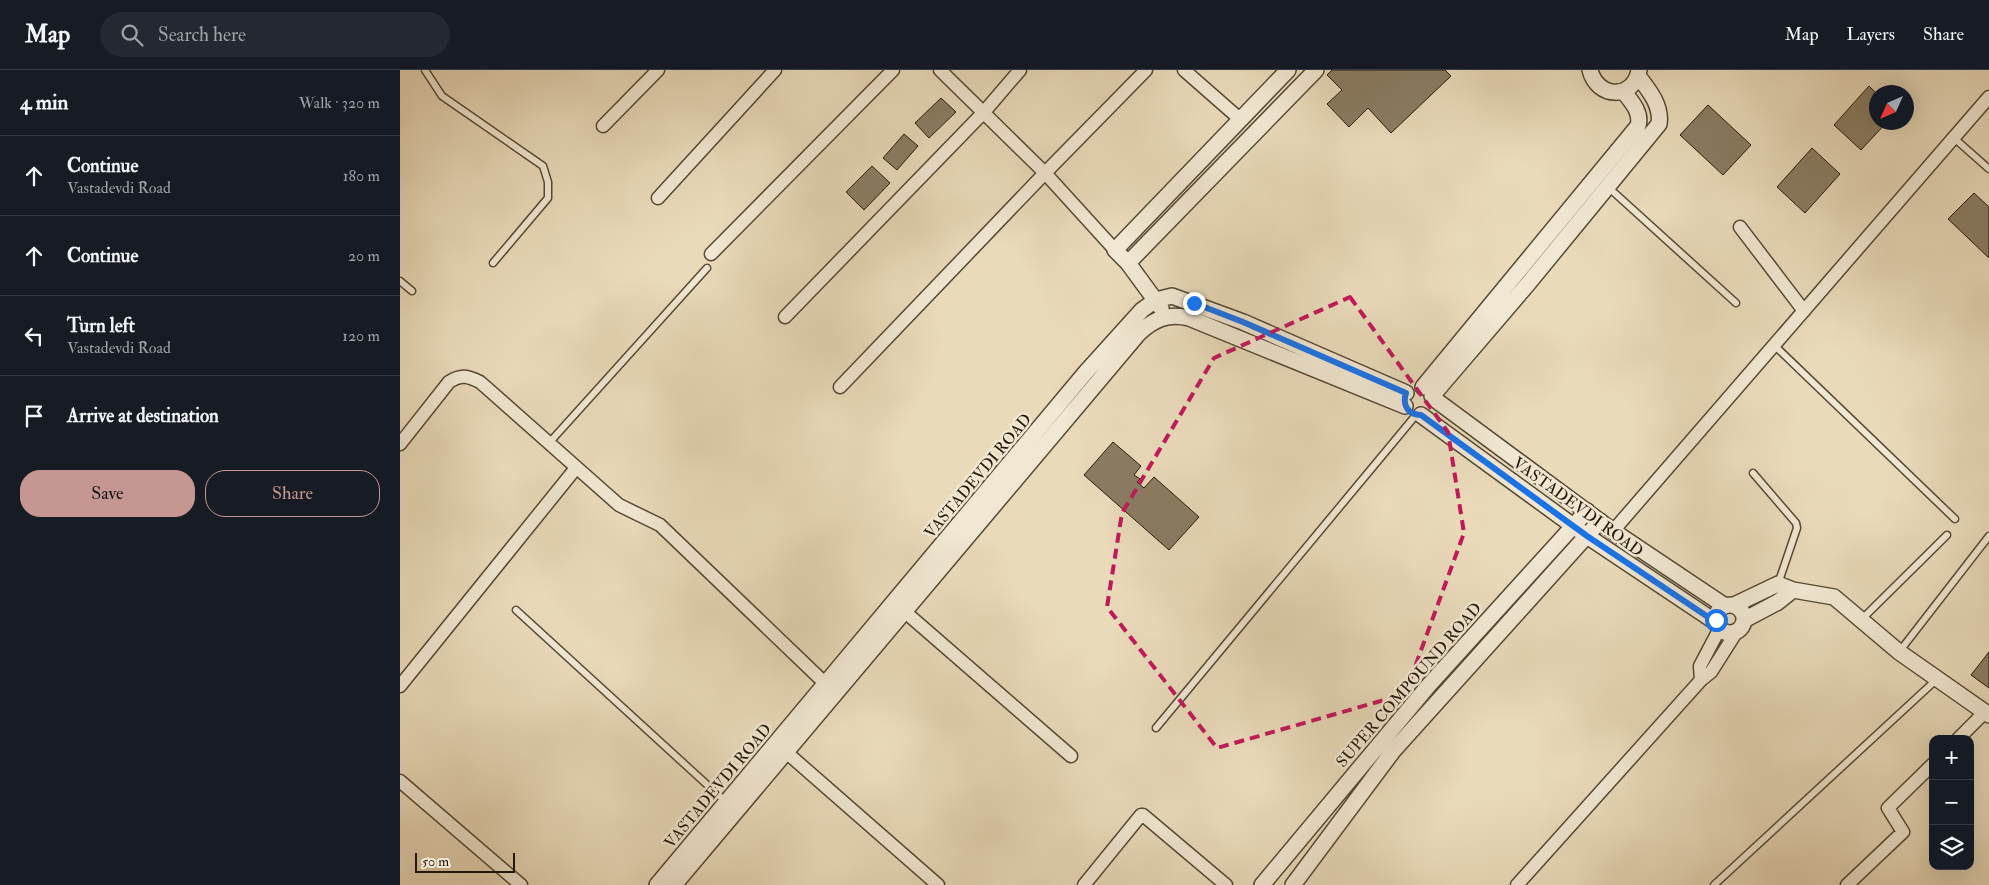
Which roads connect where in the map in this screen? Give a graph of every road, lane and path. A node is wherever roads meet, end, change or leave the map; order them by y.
1 (425, 70) edge
2 (658, 70) edge
3 (775, 70) edge
4 (893, 70) edge
5 (940, 70) edge
6 (1020, 70) edge
7 (1146, 70) edge
8 (1184, 70) edge
9 (1288, 70) edge
10 (1316, 70) edge
11 (1590, 70) edge
12 (1639, 73) edge
13 (1623, 91) junction
14 (1989, 97) edge
15 (984, 112) junction
16 (1241, 120) junction
17 (603, 126) dead end
18 (1954, 138) junction
19 (1989, 169) edge
20 (1044, 173) junction
21 (1608, 187) junction
22 (658, 198) dead end
23 (1740, 227) dead end
24 (1115, 250) junction
25 (712, 254) dead end
26 (1128, 262) junction
27 (493, 263) dead end
28 (707, 268) dead end
29 (400, 281) edge
30 (412, 291) dead end
31 (1156, 300) junction
32 (1736, 303) dead end
33 (1804, 311) junction
34 (1166, 316) junction
35 (785, 317) dead end
36 (1774, 345) junction
37 (840, 386) dead end
38 (1429, 394) junction
39 (1412, 407) junction
40 (549, 443) junction
41 (400, 444) edge
42 (576, 468) junction
43 (1753, 473) dead end
44 (1587, 510) junction
45 (1955, 519) dead end
46 (1600, 521) junction
47 (1573, 526) junction
48 (1613, 531) junction
49 (1947, 535) dead end
50 (1587, 536) junction
51 (1989, 536) edge
52 (1778, 584) junction
53 (1793, 590) junction
54 (1730, 605) junction
55 (516, 610) dead end
56 (904, 611) junction
57 (1860, 620) junction
58 (1718, 625) junction
59 (1740, 625) junction
60 (1899, 652) junction
61 (1937, 679) junction
62 (1701, 680) junction
63 (400, 686) edge
64 (831, 689) junction
65 (1987, 713) edge
66 (1156, 728) dead end
67 (1962, 735) edge
68 (786, 752) junction
69 (1071, 756) dead end
70 (1929, 768) edge
71 (400, 781) edge
72 (727, 803) junction
73 (521, 885) edge
74 (657, 885) edge
75 (674, 885) edge
76 (938, 885) edge
77 (1084, 885) edge
78 (1226, 885) edge
79 (1262, 885) edge
80 (1293, 885) edge
81 (1517, 885) edge
82 (1714, 885) edge
83 (1847, 885) edge

1 - 27 lane
2 - 17 street
3 - 22 street
4 - 25 street
5 - 15 street
6 - 15 street
7 - 20 street
8 - 16 street
9 - 16 street
10 - 26 street
11 - 13 street
12 - 13 street
12 - 21 street
13 - 38 street
14 - 18 street
15 - 20 street
15 - 35 street
16 - 24 street
18 - 19 lane
18 - 33 street
20 - 24 street
20 - 37 street
21 - 32 lane
21 - 38 street
23 - 33 street
24 - 26 street
26 - 31 street
28 - 40 lane
29 - 30 lane
31 - 34 street
31 - 39 street, VASTADEVDI ROAD
31 - 64 street, VASTADEVDI ROAD
33 - 36 street
34 - 39 street, VASTADEVDI ROAD
34 - 56 street, VASTADEVDI ROAD
36 - 45 lane
36 - 48 street
38 - 39 street
38 - 39 street
38 - 44 street, VASTADEVDI ROAD
39 - 47 street, VASTADEVDI ROAD
39 - 66 lane
40 - 41 street
40 - 42 street
42 - 63 street
42 - 64 street
43 - 52 lane
44 - 46 street, VASTADEVDI ROAD
44 - 47 street, SUPER COMPOUND ROAD
46 - 48 street, VASTADEVDI ROAD
46 - 50 street, SUPER COMPOUND ROAD
47 - 50 street, VASTADEVDI ROAD
47 - 79 street, SUPER COMPOUND ROAD
48 - 54 street, VASTADEVDI ROAD
49 - 57 lane
50 - 58 street, VASTADEVDI ROAD
50 - 80 street, SUPER COMPOUND ROAD
51 - 60 lane
52 - 53 street
52 - 54 street
53 - 57 street
53 - 59 street
54 - 58 street
54 - 59 street
55 - 72 lane
56 - 64 street, VASTADEVDI ROAD
56 - 69 street
57 - 60 street
58 - 59 street
58 - 62 street
59 - 62 street
60 - 61 street
61 - 65 street
61 - 82 lane
62 - 81 street
64 - 68 street, VASTADEVDI ROAD
64 - 72 street, VASTADEVDI ROAD
65 - 67 street
68 - 75 street, VASTADEVDI ROAD
68 - 76 street
70 - 83 street
71 - 73 street
72 - 74 street, VASTADEVDI ROAD
77 - 78 street

